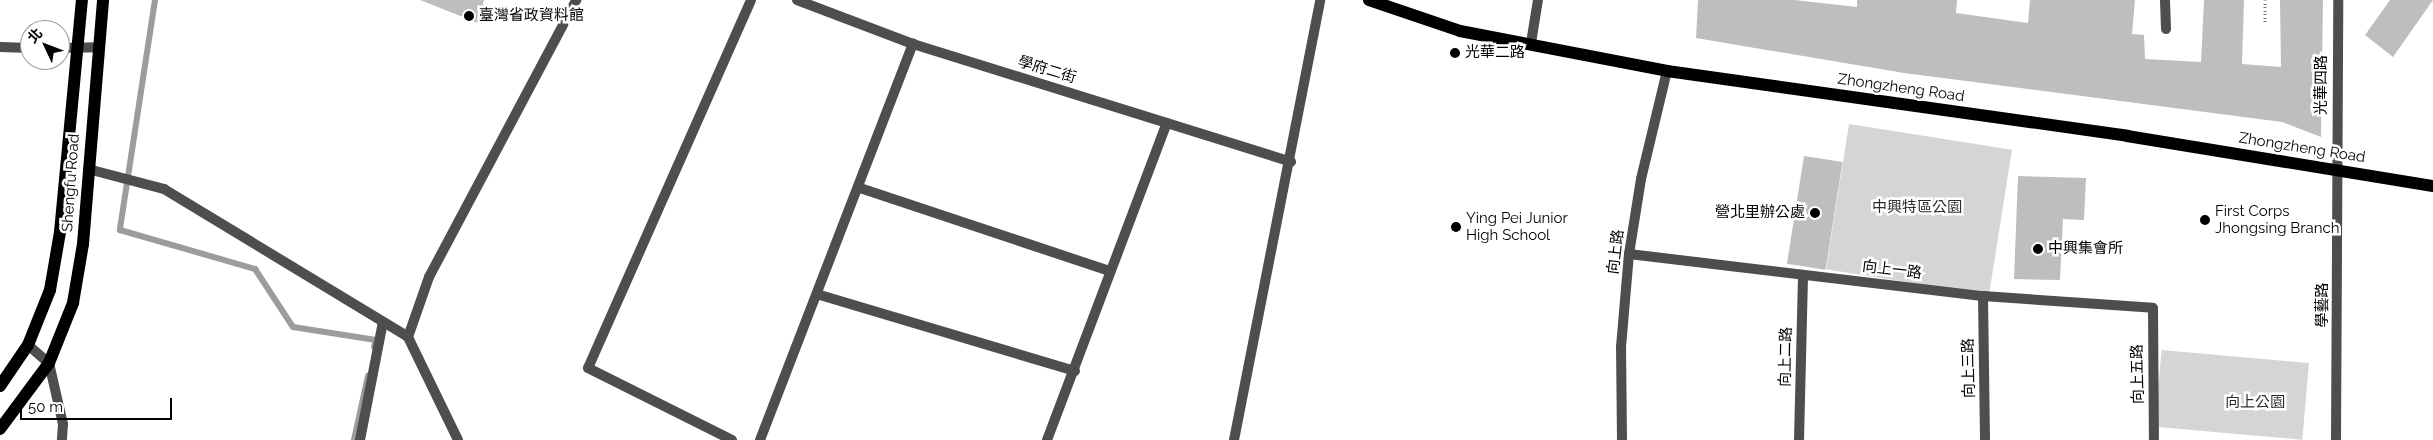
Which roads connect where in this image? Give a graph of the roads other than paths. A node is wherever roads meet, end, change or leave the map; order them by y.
1 (82, 0) edge
2 (103, 0) edge
3 (576, 0) edge
4 (751, 0) edge
5 (797, 0) edge
6 (1320, 0) edge
7 (1369, 0) edge
8 (1538, 0) edge
9 (2165, 0) edge
10 (2338, 0) edge
11 (2166, 29) dead end
12 (1531, 43) junction
13 (914, 44) junction
14 (0, 47) edge
15 (99, 47) junction
16 (20, 48) edge
17 (70, 49) edge
18 (76, 49) junction
19 (1667, 71) junction
20 (1167, 124) junction
21 (1291, 162) junction
22 (88, 169) junction
23 (2336, 170) junction
24 (2433, 186) edge
25 (860, 188) junction
26 (1629, 254) junction
27 (1110, 271) junction
28 (1803, 275) junction
29 (820, 295) junction
30 (1983, 296) junction
31 (2152, 308) joint
32 (384, 322) junction
33 (408, 337) junction
34 (28, 345) junction
35 (49, 363) junction
36 (1075, 371) junction
37 (0, 386) edge
38 (0, 429) edge
39 (62, 440) edge
40 (360, 440) edge
41 (458, 440) edge
42 (732, 440) edge
43 (760, 440) edge
44 (1047, 440) edge
45 (1234, 440) edge
46 (1622, 440) edge
47 (1799, 440) edge
48 (1985, 440) edge
49 (2154, 440) edge
50 (2336, 440) edge

1 - 18 main road, Shengfu Road
2 - 15 main road, Shengfu Road
3 - 33 street
4 - 42 street
5 - 13 street, 學府二街
6 - 21 street
7 - 12 main road, Zhongzheng Road
8 - 12 street
9 - 11 street
10 - 23 street, 光華四路
12 - 19 main road, Zhongzheng Road
13 - 20 street, 學府二街
13 - 25 street
14 - 16 street
15 - 18 street
15 - 22 main road, Shengfu Road
17 - 18 street
18 - 34 main road, Shengfu Road
19 - 23 main road, Zhongzheng Road
19 - 26 street, 向上路
20 - 21 street, 學府二街
20 - 27 street
21 - 45 street
22 - 32 street
22 - 35 main road, Shengfu Road
23 - 24 main road, Zhongzheng Road
23 - 50 street, 學藝路
25 - 27 street
25 - 29 street
26 - 28 street, 向上一路
26 - 46 street, 向上路
27 - 36 street
28 - 30 street, 向上一路
28 - 47 street, 向上二路
29 - 36 street
29 - 43 street
30 - 31 street, 向上一路
30 - 48 street, 向上三路
31 - 49 street, 向上五路
32 - 33 street
32 - 40 street
33 - 41 street
34 - 35 street
34 - 37 main road, Shengfu Road
35 - 38 main road, Shengfu Road
35 - 39 street
36 - 44 street

